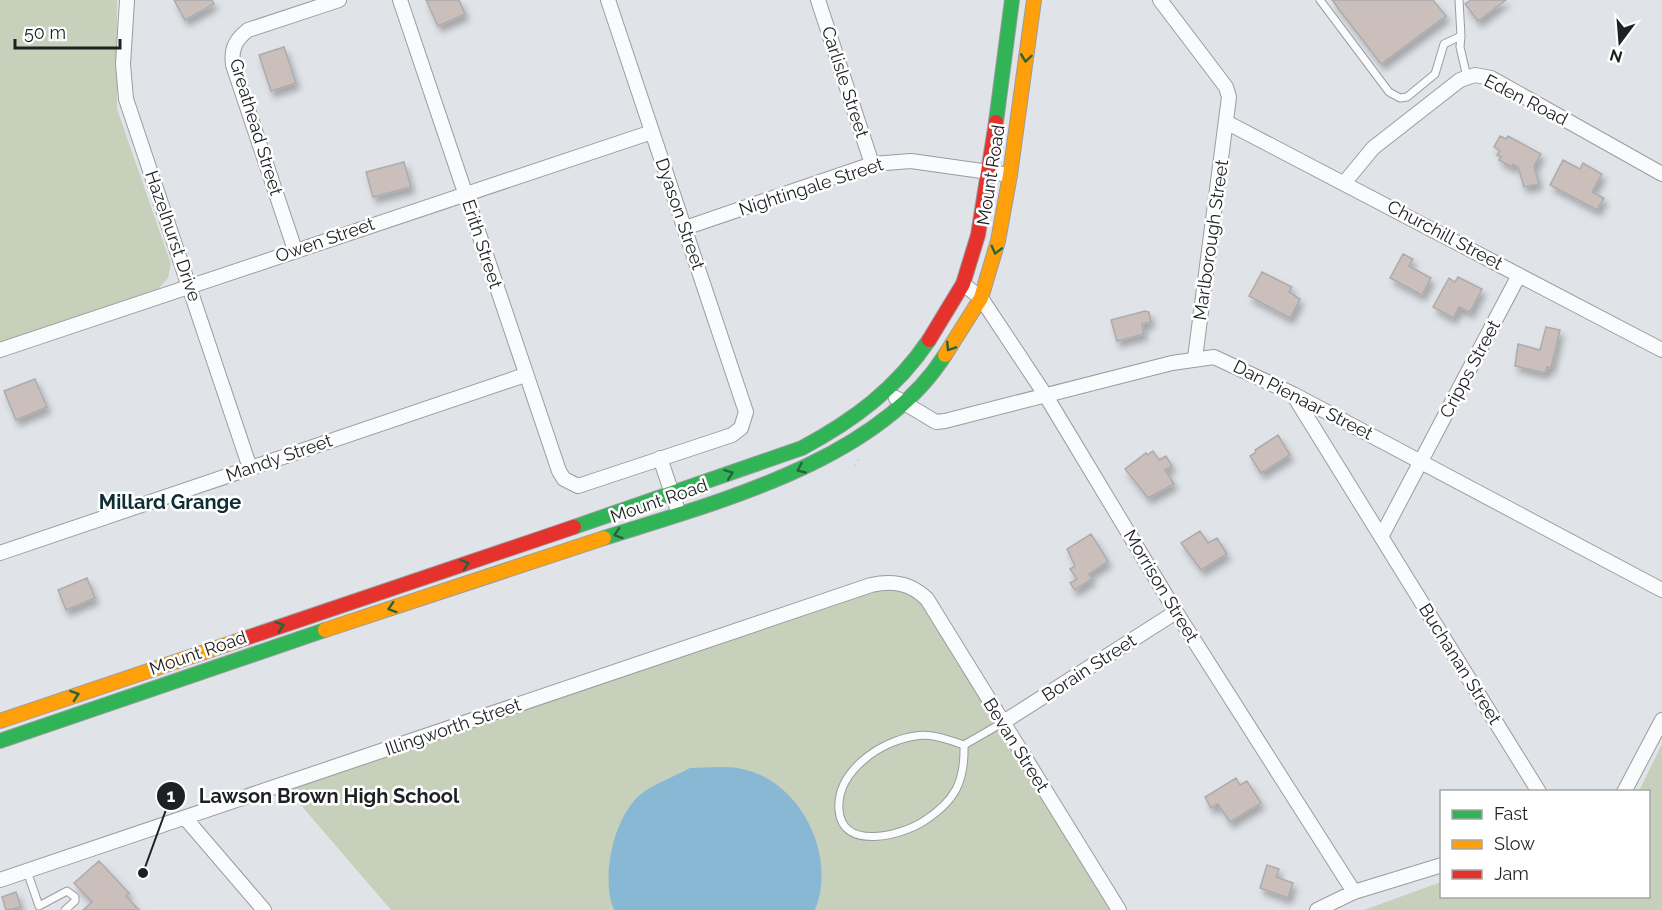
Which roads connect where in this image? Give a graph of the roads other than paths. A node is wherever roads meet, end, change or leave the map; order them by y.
1 (127, 0) edge
2 (339, 0) edge
3 (400, 0) edge
4 (608, 0) edge
5 (818, 0) edge
6 (1012, 0) edge
7 (1034, 0) edge
8 (1160, 0) edge
9 (1320, 0) edge
10 (1460, 0) edge
11 (1461, 36) junction
12 (1467, 77) junction
13 (1227, 122) junction
14 (652, 132) junction
15 (872, 164) junction
16 (1660, 168) edge
17 (990, 171) junction
18 (1010, 175) junction
19 (1345, 182) junction
20 (465, 194) junction
21 (685, 228) junction
22 (295, 250) junction
23 (1519, 275) junction
24 (963, 284) junction
25 (190, 286) junction
26 (981, 298) junction
27 (0, 350) edge
28 (1662, 350) edge
29 (1195, 358) junction
30 (525, 375) junction
31 (889, 390) junction
32 (1293, 394) junction
33 (1046, 396) junction
34 (902, 404) junction
35 (660, 458) junction
36 (1421, 462) junction
37 (250, 468) junction
38 (671, 495) junction
39 (679, 514) junction
40 (1381, 537) junction
41 (0, 553) edge
42 (908, 585) joint
43 (1662, 590) edge
44 (336, 608) junction
45 (1176, 612) junction
46 (341, 625) junction
47 (43, 706) junction
48 (1662, 720) edge
49 (0, 721) edge
50 (1002, 723) junction
51 (50, 724) junction
52 (0, 741) edge
53 (964, 745) junction
54 (1538, 790) edge
55 (1625, 790) edge
56 (186, 819) junction
57 (1440, 866) edge
58 (27, 871) junction
59 (0, 880) edge
60 (1354, 892) junction
61 (36, 908) edge
62 (65, 910) edge
63 (264, 910) edge
64 (1119, 910) edge
65 (1317, 910) edge

1 - 25 street, Hazelhurst Drive
2 - 22 street, Greathead Street
3 - 20 street, Erith Street
4 - 14 street, Dyason Street
5 - 15 street, Carlisle Street
6 - 17 main road, Mount Road
7 -> 18 main road, Mount Road
8 - 13 street, Marlborough Street
9 - 11 lane
10 - 11 lane
11 - 12 lane
12 - 16 street, Eden Road
12 - 19 street, Eden Road
13 - 19 street, Churchill Street
13 - 29 street, Marlborough Street
14 - 20 street, Owen Street
14 - 21 street, Dyason Street
15 - 17 street, Nightingale Street
15 - 21 street, Nightingale Street
17 - 18 street, Nightingale Street
17 - 24 main road, Mount Road
18 -> 26 main road, Mount Road
19 - 23 street, Churchill Street
20 - 22 street, Owen Street
20 - 30 street, Erith Street
21 - 35 street, Dyason Street
22 - 25 street, Owen Street
23 - 28 street, Churchill Street
23 - 36 street, Cripps Street
24 - 26 street, Morrison Street
24 - 31 main road, Mount Road
25 - 27 street, Owen Street
25 - 37 street, Hazelhurst Drive
26 - 33 street, Morrison Street
26 -> 34 main road, Mount Road
29 - 32 street, Dan Pienaar Street
29 - 33 street, Dan Pienaar Street
30 - 35 street, Erith Street
30 - 37 street, Mandy Street
31 - 34 street, Dan Pienaar Street
38 -> 31 main road, Mount Road
32 - 36 street, Dan Pienaar Street
32 - 40 street, Buchanan Street
33 - 34 street, Dan Pienaar Street
33 - 45 street, Morrison Street
34 -> 39 main road, Mount Road
35 - 38 street
36 - 40 street
36 - 43 street, Dan Pienaar Street
37 - 41 street, Mandy Street
38 - 39 street
44 -> 38 main road, Mount Road
39 -> 46 main road, Mount Road
40 - 54 street, Buchanan Street
42 - 50 street, Bevan Street
42 - 56 street, Illingworth Street
44 - 46 main road
47 -> 44 main road, Mount Road
45 - 50 street, Borain Street
45 - 60 street, Morrison Street
46 - 51 main road, Mount Road
47 - 49 main road, Mount Road
47 - 51 main road
48 - 55 street
50 - 53 lane
50 - 64 street, Bevan Street
51 - 52 main road, Mount Road
53 - 53 lane
56 - 58 street, Illingworth Street
56 - 63 street
57 - 60 street
58 - 59 street, Illingworth Street
58 - 61 lane
60 - 65 street
61 - 62 lane

